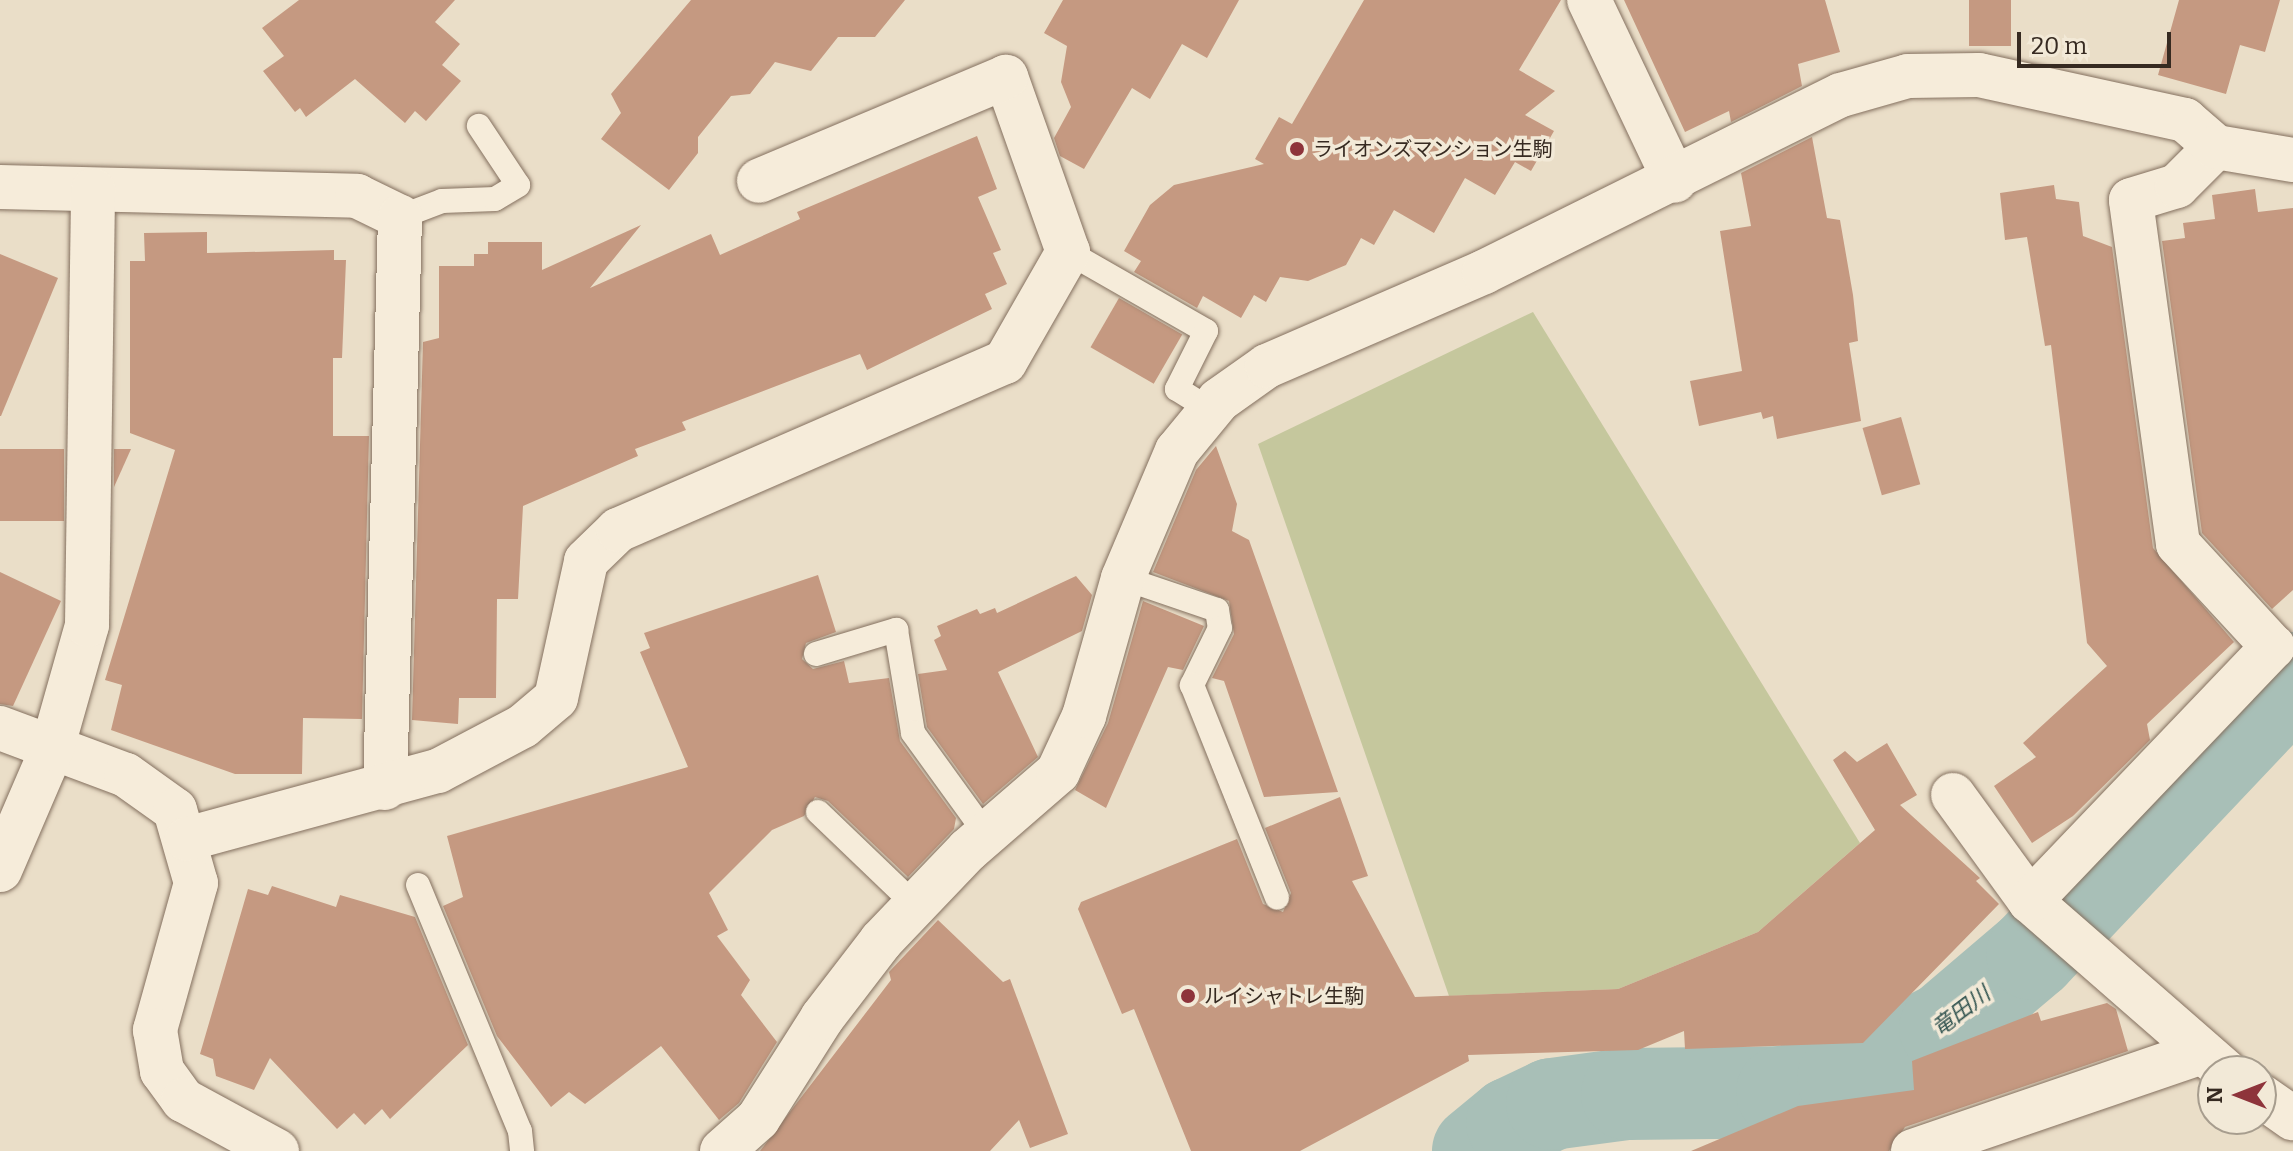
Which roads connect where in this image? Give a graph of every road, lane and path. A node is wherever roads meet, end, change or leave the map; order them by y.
1 (1589, 0) edge
2 (479, 126) dead end
3 (2216, 147) junction
4 (2293, 160) edge
5 (759, 181) dead end
6 (1675, 181) junction
7 (0, 187) edge
8 (93, 190) junction
9 (400, 217) junction
10 (1068, 252) junction
11 (1210, 410) junction
12 (1123, 578) junction
13 (2283, 637) edge
14 (816, 654) dead end
15 (0, 728) edge
16 (52, 749) junction
17 (385, 788) junction
18 (1953, 795) dead end
19 (818, 812) dead end
20 (986, 834) junction
21 (187, 839) junction
22 (0, 870) edge
23 (418, 885) dead end
24 (1277, 898) dead end
25 (2034, 905) junction
26 (916, 906) junction
27 (2204, 1055) edge
28 (2197, 1066) edge
29 (277, 1151) edge
30 (522, 1151) edge
31 (722, 1151) edge
32 (1913, 1151) edge

1 - 6 street
2 - 9 lane
3 - 4 street
3 - 6 street
3 - 13 street
5 - 10 street
6 - 11 street
7 - 8 street
8 - 9 street
8 - 16 street
9 - 17 street
10 - 11 lane
10 - 17 street
11 - 12 street
12 - 20 street
12 - 24 lane
13 - 25 street
14 - 20 lane
15 - 16 street
16 - 21 street
16 - 22 street
17 - 21 street
18 - 25 street
19 - 26 lane
20 - 26 street
21 - 29 street
23 - 30 lane
25 - 27 street
26 - 31 street
28 - 32 street

